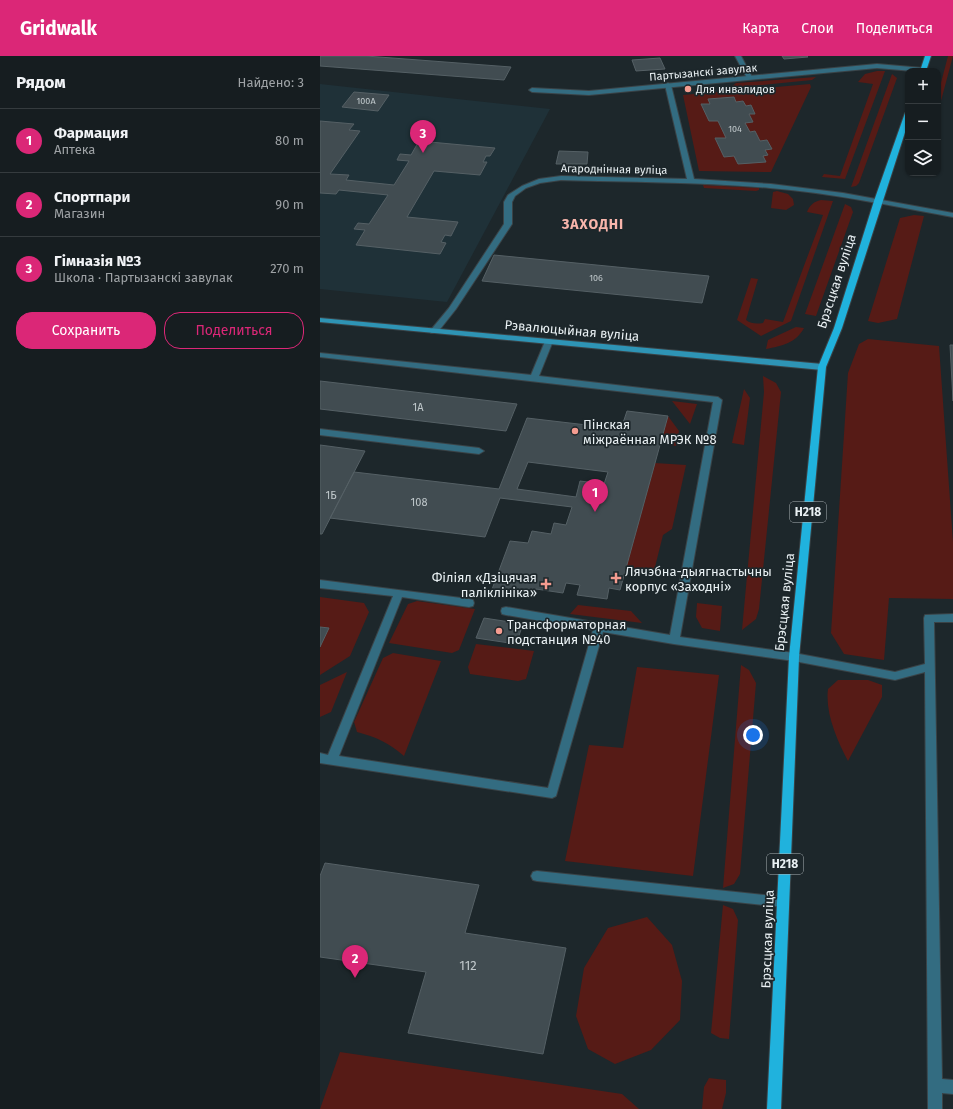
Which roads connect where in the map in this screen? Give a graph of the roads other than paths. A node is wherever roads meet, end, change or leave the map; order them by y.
1 (738, 56) edge
2 (928, 56) edge
3 (924, 68) edge
4 (905, 69) edge
5 (749, 78) junction
6 (668, 85) junction
7 (532, 90) dead end
8 (905, 123) edge
9 (691, 181) junction
10 (878, 201) junction
11 (953, 215) edge
12 (320, 320) edge
13 (434, 331) junction
14 (549, 341) junction
15 (320, 356) edge
16 (822, 367) junction
17 (534, 378) junction
18 (320, 432) edge
19 (479, 451) dead end
20 (320, 584) edge
21 (399, 593) junction
22 (469, 603) dead end
23 (506, 611) dead end
24 (953, 618) edge
25 (599, 627) junction
26 (674, 640) junction
27 (794, 657) junction
28 (930, 667) junction
29 (320, 758) edge
30 (332, 759) junction
31 (537, 876) dead end
32 (783, 902) junction
33 (934, 1085) junction
34 (953, 1087) edge
35 (774, 1109) edge
36 (935, 1109) edge

1 - 5 street
2 - 3 main road
4 - 5 street, Партызанскі завулак
5 - 6 street, Партызанскі завулак
6 - 7 street, Партызанскі завулак
6 - 9 street
8 - 10 main road, Брэсцкая вуліца / Н218
9 - 10 street, Агароднінная вуліца
9 - 13 street, Агароднінная вуліца
10 - 11 street, Агароднінная вуліца
10 - 16 main road, Брэсцкая вуліца / Н218
12 - 13 street, Рэвалюцыйная вуліца
13 - 14 street, Рэвалюцыйная вуліца
14 - 16 street, Рэвалюцыйная вуліца
14 - 17 street
15 - 17 street
16 - 27 main road, Брэсцкая вуліца / Н218
17 - 26 street
18 - 19 street
20 - 21 street
21 - 22 street
21 - 30 street
23 - 25 street
24 - 28 street
25 - 26 street
25 - 30 street
26 - 27 street
27 - 28 street
27 - 32 main road, Брэсцкая вуліца / Н218
28 - 33 street
29 - 30 street
31 - 32 street
32 - 35 main road, Брэсцкая вуліца / Н218
33 - 34 street
33 - 36 street

